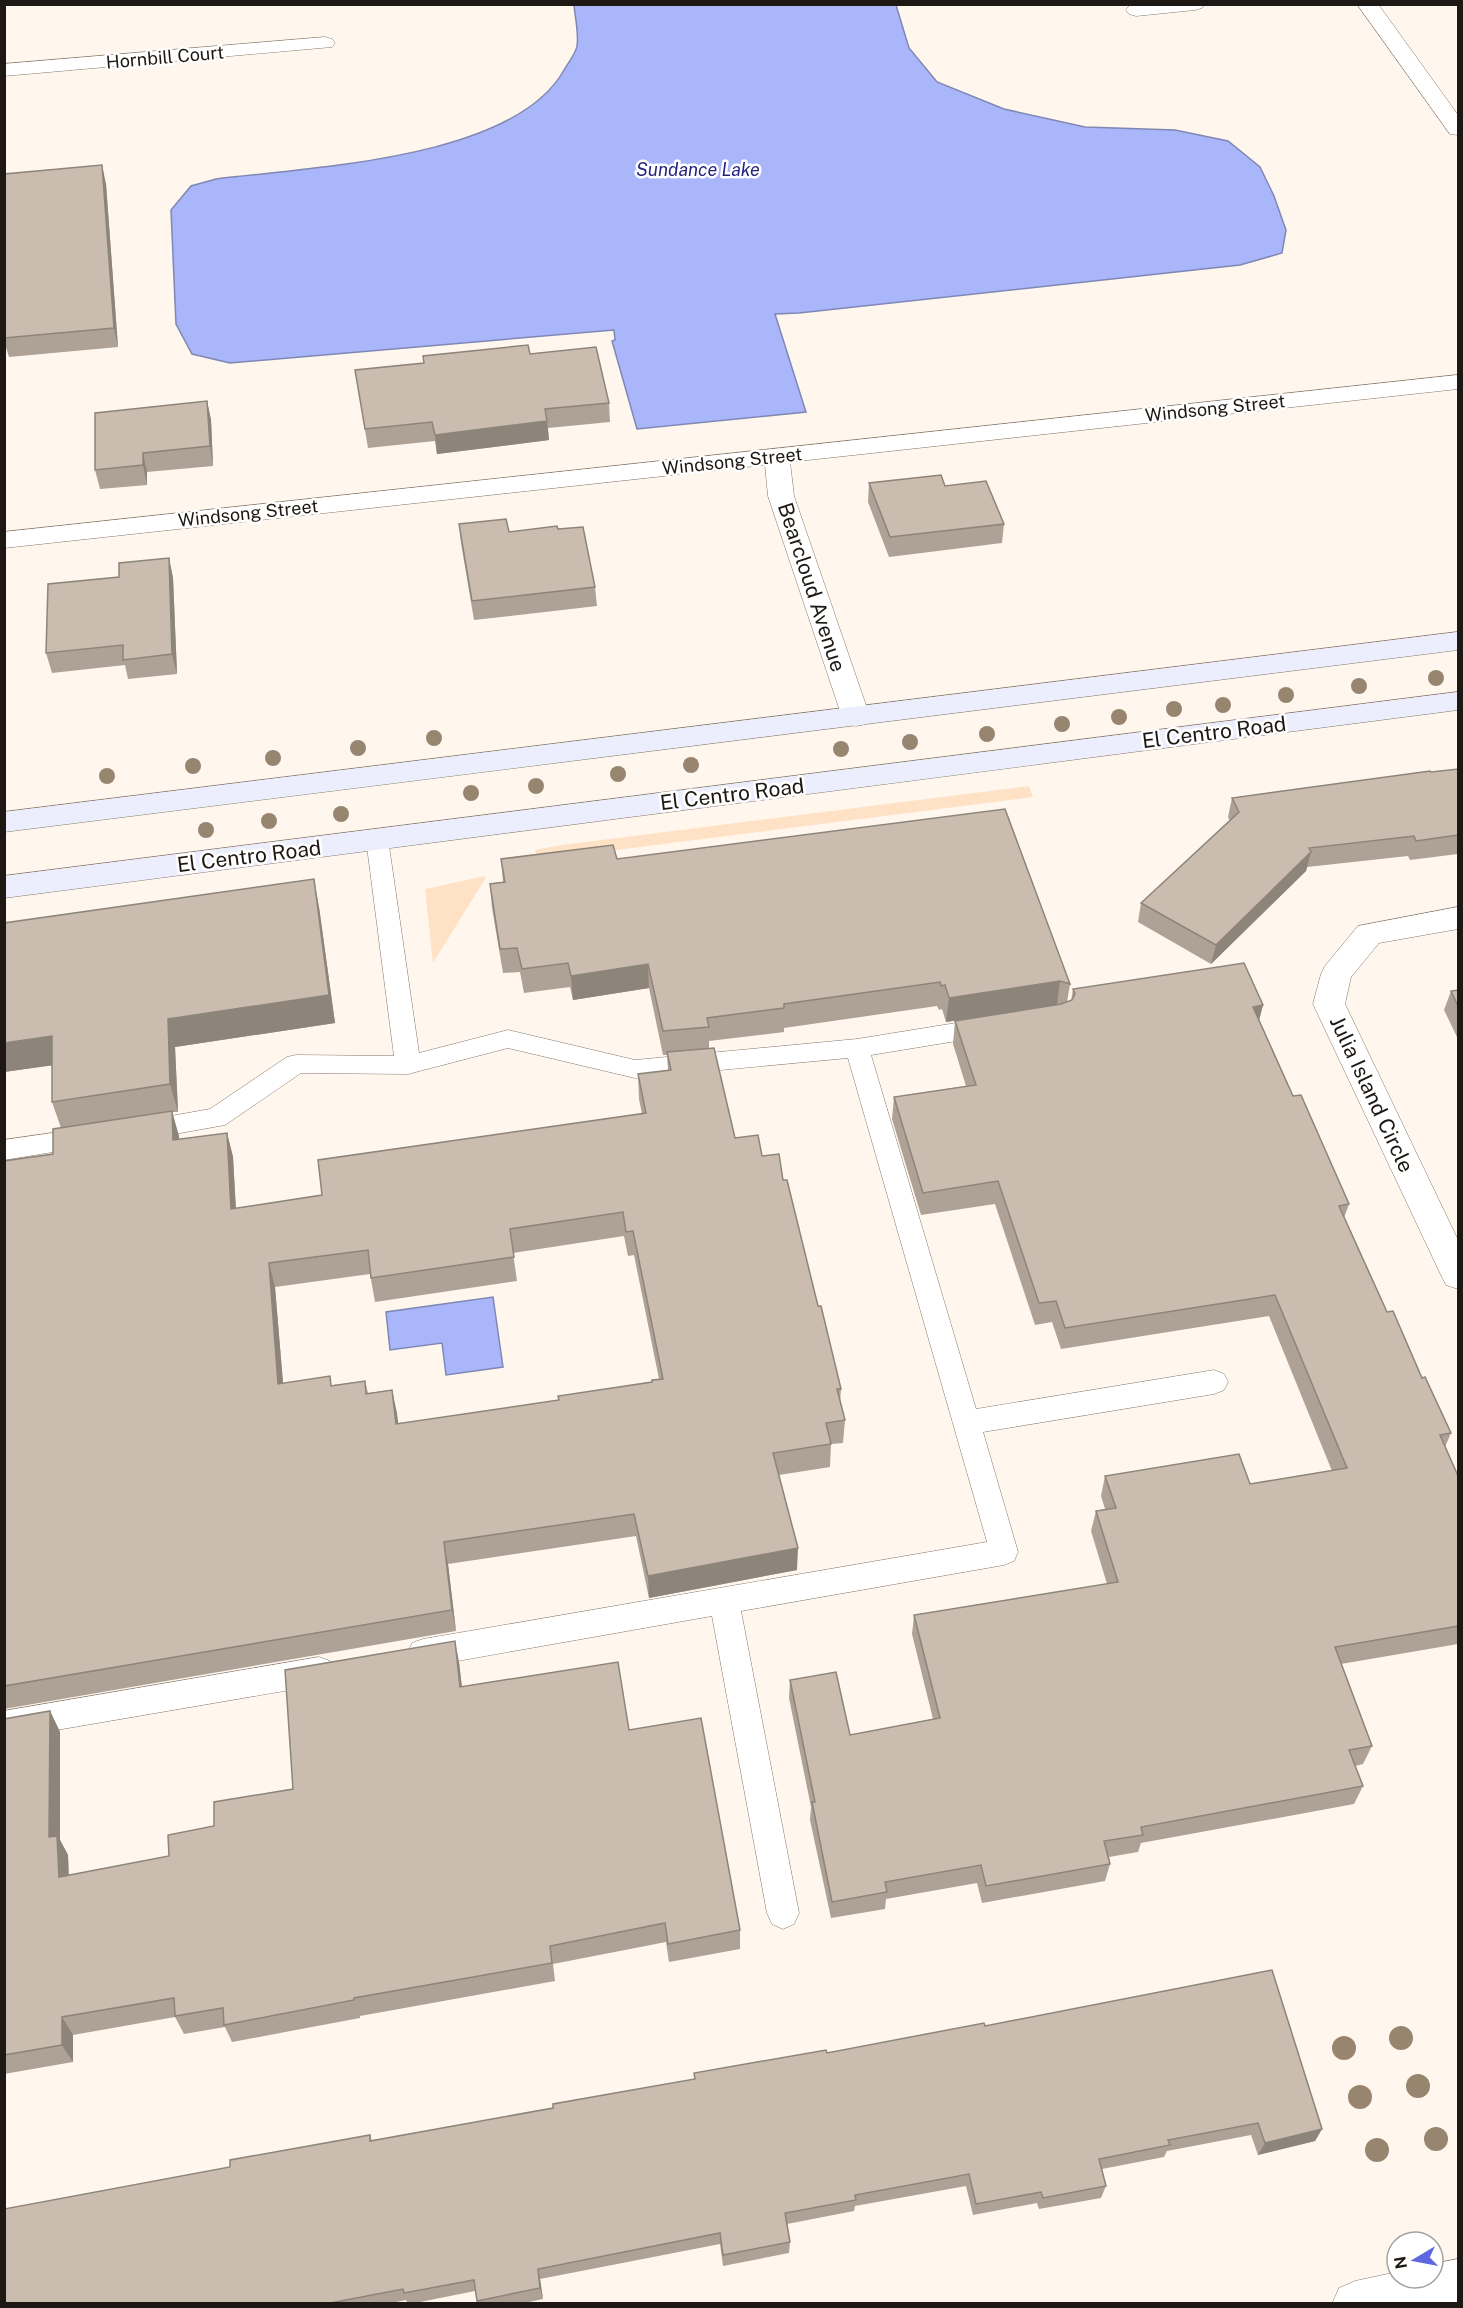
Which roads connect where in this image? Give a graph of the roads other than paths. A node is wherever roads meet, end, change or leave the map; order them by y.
1 (1195, 4) edge
2 (1367, 4) edge
3 (1136, 10) dead end
4 (325, 43) dead end
5 (4, 70) edge
6 (1458, 129) edge
7 (1458, 382) edge
8 (777, 456) junction
9 (4, 540) edge
10 (1458, 641) edge
11 (1458, 700) edge
12 (856, 717) junction
13 (4, 822) edge
14 (377, 839) junction
15 (4, 887) edge
16 (1458, 918) edge
17 (1010, 1024) edge
18 (857, 1048) junction
19 (408, 1065) junction
20 (4, 1150) edge
21 (1458, 1275) edge
22 (1214, 1382) dead end
23 (966, 1423) junction
24 (724, 1601) junction
25 (394, 1658) edge
26 (346, 1666) edge
27 (4, 1725) edge
28 (783, 1913) dead end
29 (1458, 2282) edge
30 (1355, 2304) edge

1 - 3 street
2 - 6 street
4 - 5 street, Hornbill Court
7 - 8 street, Windsong Street
8 - 9 street, Windsong Street
8 - 12 street, Bearcloud Avenue
10 - 12 main road
11 - 14 main road, El Centro Road
12 - 13 main road
14 - 15 main road, El Centro Road
14 - 19 lane
16 - 21 street, Julia Island Circle
17 - 18 lane
18 - 19 lane
18 - 23 lane
19 - 20 lane
22 - 23 lane
23 - 24 lane
24 - 25 lane
24 - 28 lane
26 - 27 lane
29 - 30 street

